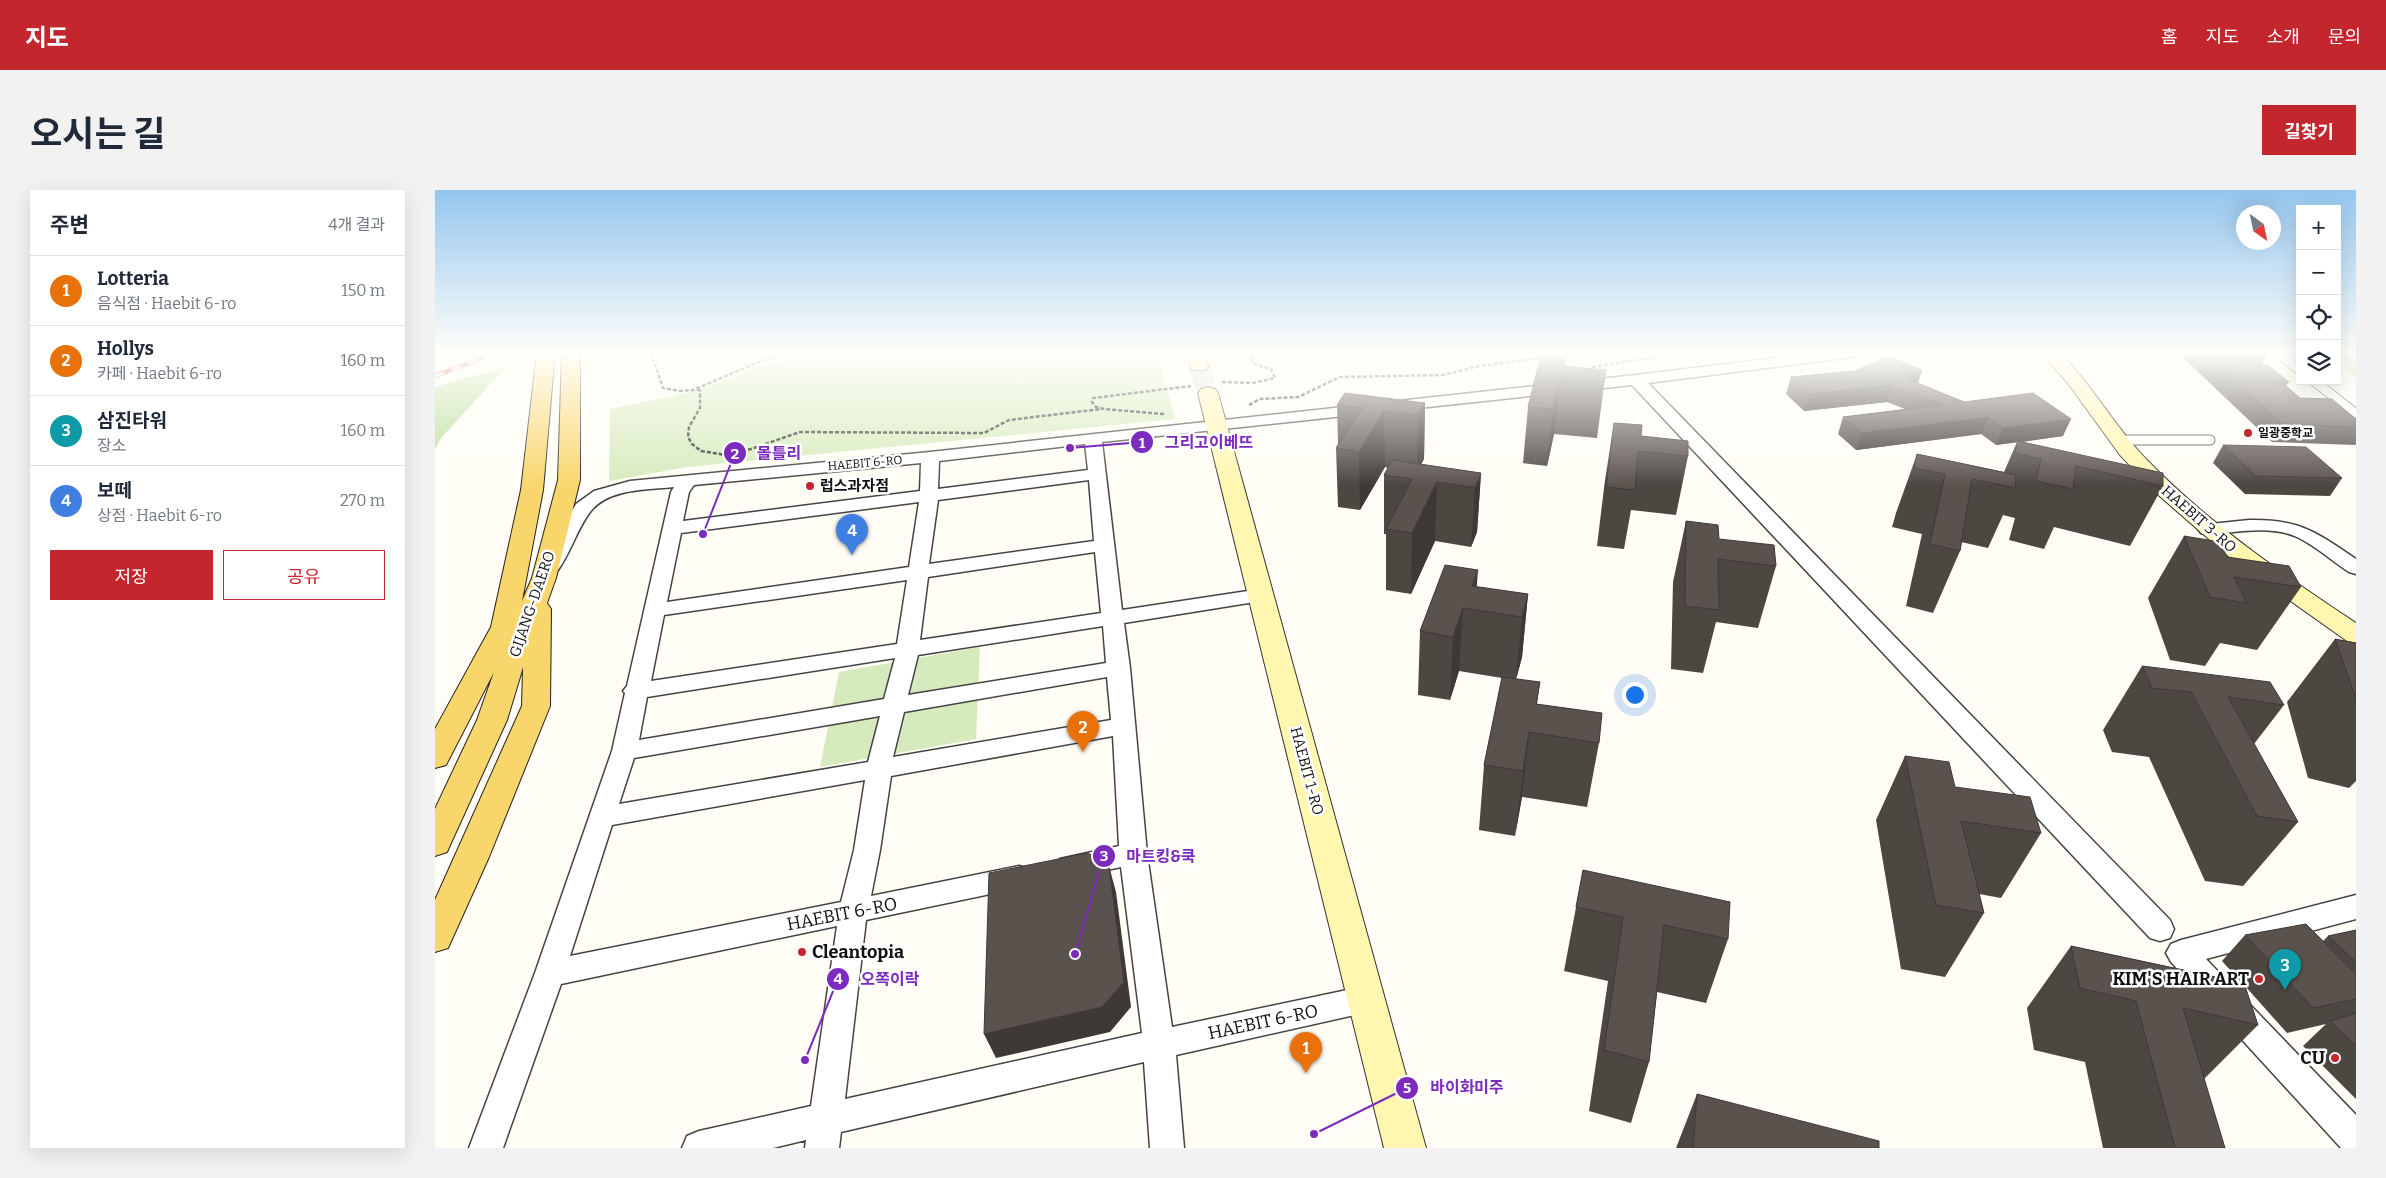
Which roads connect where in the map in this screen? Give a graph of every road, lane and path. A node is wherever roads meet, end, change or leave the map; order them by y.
1 (541, 397) edge
2 (570, 397) edge
3 (700, 397) edge
4 (1099, 397) edge
5 (1209, 397) tunnel mouth
6 (1299, 397) edge
7 (1477, 397) edge
8 (1652, 397) edge
9 (2086, 397) edge
10 (2334, 397) edge
11 (1260, 399) dead end
12 (1104, 409) junction
13 (1164, 414) dead end
14 (2356, 414) edge
15 (1218, 424) junction
16 (1093, 438) junction
17 (2119, 440) junction
18 (2210, 440) dead end
19 (930, 457) junction
20 (1097, 474) junction
21 (689, 480) junction
22 (929, 496) junction
23 (672, 528) junction
24 (2208, 529) junction
25 (1104, 545) junction
26 (2356, 568) edge
27 (919, 572) junction
28 (531, 589) junction
29 (1261, 595) junction
30 (654, 610) junction
31 (1112, 617) junction
32 (2356, 636) edge
33 (907, 649) junction
34 (1119, 668) junction
35 (635, 691) junction
36 (435, 718) edge
37 (1125, 726) junction
38 (624, 751) junction
39 (435, 757) edge
40 (879, 767) junction
41 (603, 817) junction
42 (435, 843) edge
43 (1133, 854) junction
44 (2356, 907) edge
45 (853, 912) junction
46 (2160, 929) dead end
47 (435, 937) edge
48 (550, 972) junction
49 (1367, 1000) junction
50 (1159, 1044) junction
51 (825, 1134) edge
52 (2356, 1139) edge
53 (486, 1148) edge
54 (699, 1148) edge
55 (1167, 1148) edge
56 (1405, 1148) edge

1 - 28 main road, GIJANG-DAERO
2 - 28 main road, GIJANG-DAERO
3 - 12 path
4 - 12 path
5 - 15 street, HAEBIT 1-RO
6 - 11 path
7 - 15 street, HAEBIT 6-RO
8 - 46 street
9 - 17 street, HAEBIT 3-RO
10 - 14 lane
12 - 13 path
15 - 16 street, HAEBIT 6-RO
15 - 29 street, HAEBIT 1-RO
16 - 19 street, HAEBIT 6-RO
16 - 20 street
17 - 18 lane
17 - 24 street, HAEBIT 3-RO
19 - 21 street, HAEBIT 6-RO
19 - 22 street
20 - 22 street
20 - 25 street
21 - 23 street
21 - 28 street, HAEBIT 6-RO
22 - 23 street
22 - 27 street
23 - 30 street
24 - 26 street
24 - 32 street, HAEBIT 3-RO
25 - 27 street
25 - 31 street
27 - 30 street
27 - 33 street
28 - 36 main road
28 - 39 main road, GIJANG-DAERO
28 - 42 main road, GIJANG-DAERO
28 - 47 main road
29 - 31 street
29 - 49 street, HAEBIT 1-RO
30 - 35 street
31 - 33 street
31 - 34 street
33 - 35 street
33 - 40 street
34 - 37 street
34 - 38 street
35 - 38 street
37 - 40 street
37 - 43 street
38 - 41 street
40 - 41 street
40 - 45 street
41 - 48 street
43 - 45 street, HAEBIT 6-RO
43 - 50 street
44 - 52 street
45 - 48 street, HAEBIT 6-RO
45 - 51 street
48 - 53 street
49 - 50 street, HAEBIT 6-RO
49 - 56 street, HAEBIT 1-RO
50 - 51 street, HAEBIT 6-RO
50 - 55 street
51 - 54 street, HAEBIT 6-RO

